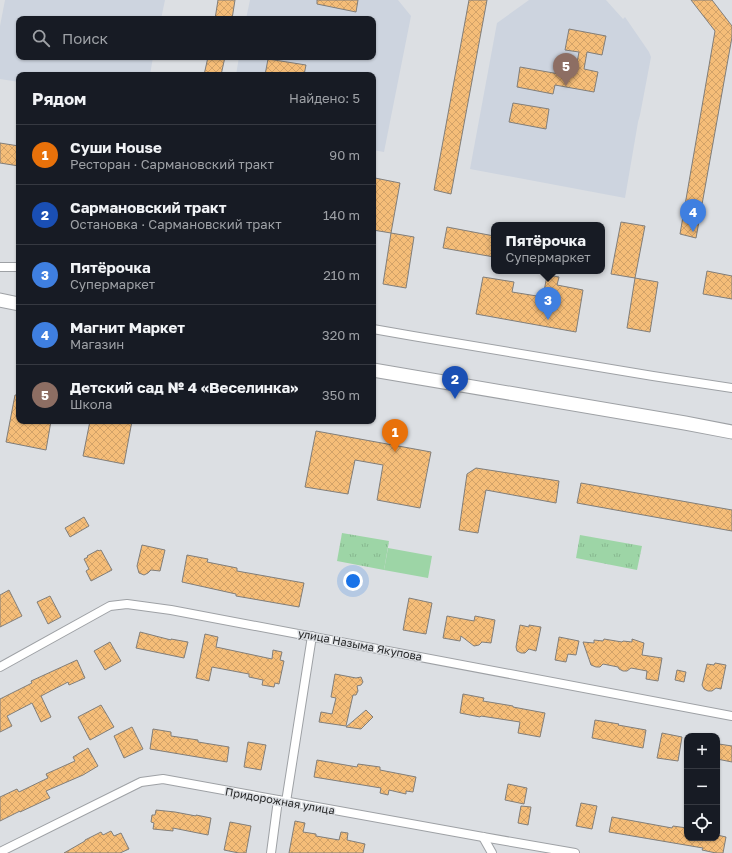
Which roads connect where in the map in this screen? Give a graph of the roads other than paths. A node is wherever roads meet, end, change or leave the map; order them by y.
1 (16, 266) edge
2 (0, 267) edge
3 (0, 300) edge
4 (16, 303) edge
5 (376, 330) edge
6 (376, 371) edge
7 (732, 388) edge
8 (732, 432) edge
9 (312, 636) junction
10 (0, 667) edge
11 (732, 716) edge
12 (282, 801) junction
13 (483, 838) junction
14 (539, 850) edge
15 (0, 852) edge
16 (271, 853) edge
17 (492, 853) edge
18 (575, 853) edge

1 - 2 street
3 - 4 main road
5 - 7 street
6 - 8 main road
9 - 10 street, улица Назыма Якупова
9 - 11 street, улица Назыма Якупова
9 - 12 street
12 - 13 street, Придорожная улица
12 - 15 street, Придорожная улица
12 - 16 street
13 - 14 street, Придорожная улица
13 - 17 street
14 - 18 street, Придорожная улица

